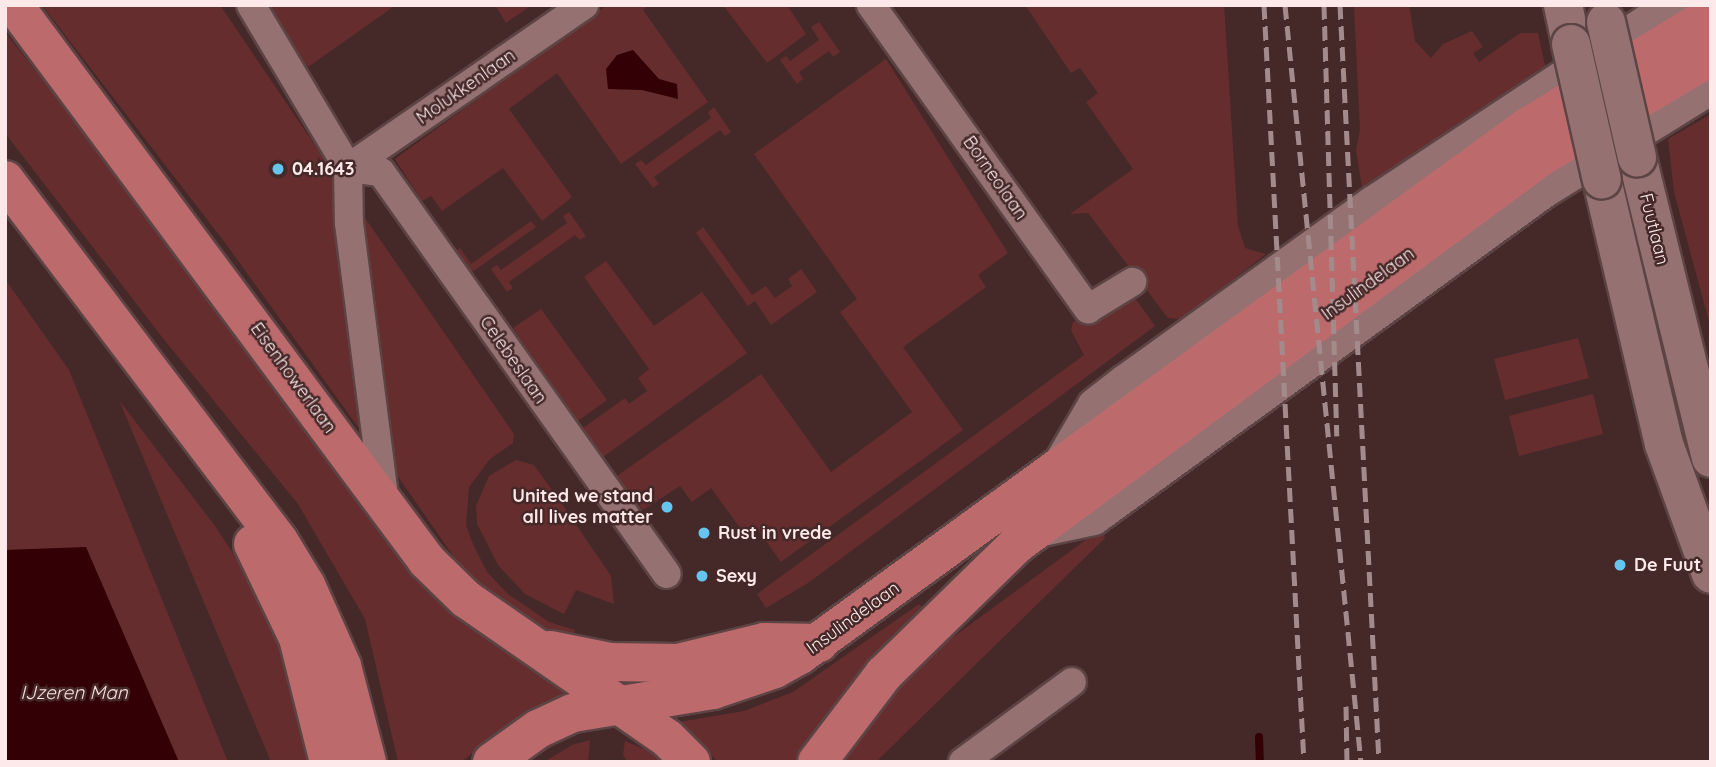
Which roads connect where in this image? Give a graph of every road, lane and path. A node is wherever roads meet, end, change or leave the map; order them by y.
1 (14, 5) edge
2 (251, 5) edge
3 (584, 5) edge
4 (871, 5) edge
5 (1563, 5) edge
6 (1675, 5) edge
7 (1604, 14) edge
8 (1711, 15) edge
9 (1711, 57) edge
10 (1711, 85) edge
11 (348, 168) junction
12 (5, 180) edge
13 (1132, 282) dead end
14 (173, 398) junction
15 (1709, 442) edge
16 (1664, 444) junction
17 (1060, 468) junction
18 (385, 505) junction
19 (1038, 528) junction
20 (667, 574) dead end
21 (1711, 574) edge
22 (819, 643) junction
23 (534, 647) junction
24 (1072, 682) dead end
25 (618, 704) junction
26 (329, 762) edge
27 (367, 762) edge
28 (492, 762) edge
29 (691, 762) edge
30 (817, 762) edge
31 (963, 762) edge

1 - 18 main road, Eisenhowerlaan
2 - 11 street
3 - 11 street, Molukkenlaan
4 - 13 street, Borneolaan
5 - 16 street, bridge
6 - 17 street, Insulindelaan
7 - 15 street, Fuutlaan, bridge
8 - 17 main road, Insulindelaan
9 - 19 main road, Insulindelaan
10 - 19 street, Insulindelaan
11 - 18 street
11 - 20 street, Celebeslaan
12 - 14 main road
14 - 26 main road
14 - 27 main road
15 - 16 street, Fuutlaan
16 - 21 street
17 - 22 main road, Insulindelaan
18 - 23 main road, Eisenhowerlaan
19 - 30 main road, Insulindelaan
22 - 23 main road
22 - 25 main road, Insulindelaan
23 - 25 main road, Eisenhowerlaan
24 - 31 street
25 - 28 main road, Insulindelaan
25 - 29 main road, Eisenhowerlaan

